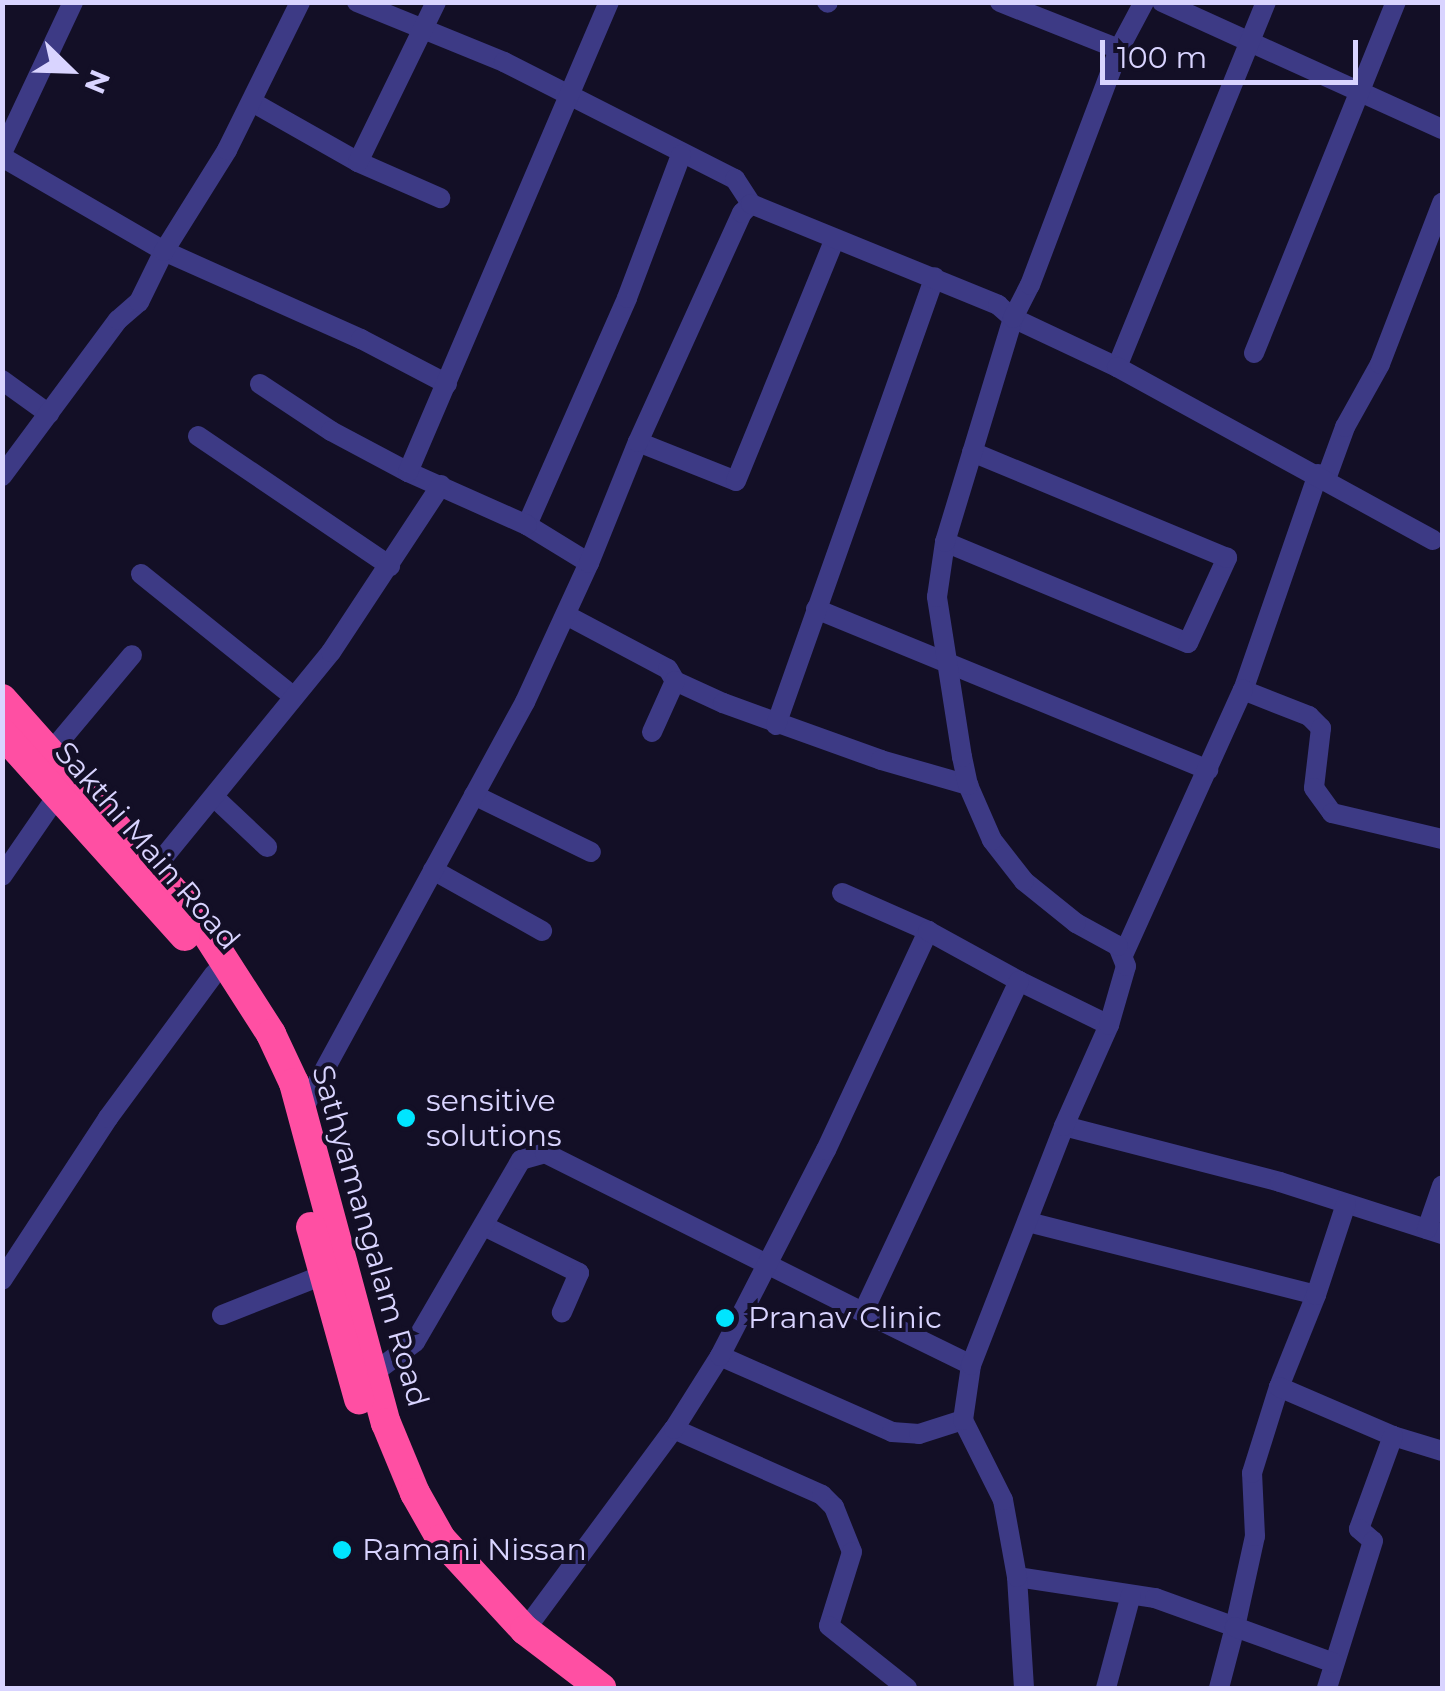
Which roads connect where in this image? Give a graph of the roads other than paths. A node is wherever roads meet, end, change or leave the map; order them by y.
1 (73, 2) edge
2 (300, 2) edge
3 (357, 2) edge
4 (436, 2) edge
5 (609, 2) edge
6 (1000, 2) edge
7 (1144, 2) edge
8 (1162, 2) edge
9 (1266, 2) edge
10 (1396, 2) edge
11 (423, 32) junction
12 (1248, 45) junction
13 (1118, 48) junction
14 (1360, 92) junction
15 (565, 97) junction
16 (252, 102) junction
17 (1442, 129) edge
18 (2, 155) edge
19 (681, 155) junction
20 (358, 162) junction
21 (440, 198) dead end
22 (1442, 203) edge
23 (751, 204) junction
24 (835, 238) junction
25 (164, 251) junction
26 (934, 277) junction
27 (1013, 318) junction
28 (1254, 353) dead end
29 (1117, 367) junction
30 (2, 380) edge
31 (260, 384) dead end
32 (447, 384) junction
33 (49, 414) junction
34 (198, 436) dead end
35 (638, 442) junction
36 (972, 452) junction
37 (408, 472) junction
38 (2, 476) edge
39 (1322, 476) junction
40 (441, 485) junction
41 (527, 525) junction
42 (1433, 540) dead end
43 (945, 542) junction
44 (589, 563) junction
45 (390, 566) junction
46 (141, 574) dead end
47 (816, 609) junction
48 (566, 615) junction
49 (132, 656) dead end
50 (943, 661) junction
51 (675, 681) junction
52 (1243, 690) junction
53 (294, 697) junction
54 (2, 698) edge
55 (776, 725) junction
56 (652, 732) dead end
57 (2, 733) edge
58 (49, 754) junction
59 (1208, 770) junction
60 (968, 786) junction
61 (474, 795) junction
62 (58, 796) junction
63 (214, 797) junction
64 (1442, 839) edge
65 (267, 847) dead end
66 (591, 852) dead end
67 (154, 869) junction
68 (433, 870) junction
69 (2, 876) edge
70 (842, 893) dead end
71 (542, 931) dead end
72 (928, 931) junction
73 (1124, 954) junction
74 (214, 974) junction
75 (1019, 981) junction
76 (1109, 1025) junction
77 (302, 1111) junction
78 (1064, 1126) junction
79 (1442, 1186) edge
80 (1346, 1204) junction
81 (1028, 1222) junction
82 (484, 1226) junction
83 (1435, 1231) edge
84 (766, 1264) junction
85 (323, 1274) junction
86 (2, 1280) edge
87 (1316, 1295) junction
88 (562, 1312) dead end
89 (863, 1312) junction
90 (222, 1315) dead end
91 (720, 1356) junction
92 (971, 1365) junction
93 (371, 1375) junction
94 (1279, 1387) junction
95 (964, 1420) junction
96 (674, 1429) junction
97 (1393, 1436) junction
98 (1442, 1451) edge
99 (1016, 1577) junction
100 (1131, 1595) junction
101 (1235, 1627) junction
102 (525, 1630) junction
103 (1334, 1663) junction
104 (572, 1688) edge
105 (602, 1688) edge
106 (907, 1688) edge
107 (1024, 1688) edge
108 (1106, 1688) edge
109 (1219, 1688) edge
110 (1327, 1688) edge

1 - 18 street
2 - 16 street
3 - 11 street
4 - 11 street
5 - 15 street
6 - 13 street
7 - 13 street
8 - 12 street
9 - 12 street
10 - 14 street
11 - 15 street
11 - 20 street
12 - 14 street
12 - 29 street
13 - 27 street
14 - 17 street
14 - 28 street
15 - 19 street
15 - 32 street
16 - 20 street
16 - 25 street
18 - 25 street
19 - 23 street
19 - 41 street
20 - 21 street
22 - 39 street
23 - 24 street
23 - 35 street
24 - 26 street
24 - 35 street
25 - 32 street
25 - 33 street
26 - 27 street
26 - 47 street
27 - 29 street
27 - 36 street
29 - 39 street
30 - 33 street
31 - 37 street
32 - 37 street
33 - 38 street
34 - 45 street
35 - 44 street
36 - 43 street
36 - 43 street
37 - 40 street
39 - 42 street
39 - 52 street
40 - 41 street
40 - 45 street
41 - 44 street
43 - 50 street
44 - 48 street
45 - 53 street
46 - 53 street
47 - 50 street
47 - 55 street
48 - 51 street
48 - 61 street
49 - 58 street
50 - 59 street
50 - 60 street
51 - 55 street
51 - 56 street
52 - 59 street
52 - 64 street
53 - 63 street
54 - 58 highway, Sathyamangalam Road
55 - 60 street
57 - 62 highway, Sakthi Main Road
58 - 67 highway, Sathyamangalam Road
59 - 73 street
60 - 73 street
61 - 66 street
61 - 68 street
62 - 69 street
62 - 74 highway, Sakthi Main Road
63 - 65 street
63 - 67 street
67 - 77 highway, Sathyamangalam Road
68 - 71 street
68 - 77 street
70 - 72 street
72 - 75 street
72 - 84 street
73 - 76 street
74 - 85 highway, Sakthi Main Road
74 - 86 street
75 - 76 street
75 - 89 street
76 - 78 street
77 - 93 highway, Sathyamangalam Road
78 - 80 street
78 - 81 street
79 - 83 street
80 - 83 street
80 - 87 street
81 - 87 street
81 - 92 street
82 - 84 street
82 - 88 street
82 - 93 street
84 - 89 street
84 - 91 street
85 - 90 street
85 - 104 highway, Sakthi Main Road
87 - 94 street
89 - 92 street
91 - 95 street
91 - 96 street
92 - 95 street
93 - 102 highway, Sathyamangalam Road
94 - 97 street
94 - 101 street
95 - 99 street
96 - 102 street
96 - 106 street
97 - 98 street
97 - 103 street
99 - 100 street
99 - 107 street
100 - 101 street
100 - 108 street
101 - 103 street
101 - 109 street
102 - 105 highway, Sathyamangalam Road
103 - 110 street

